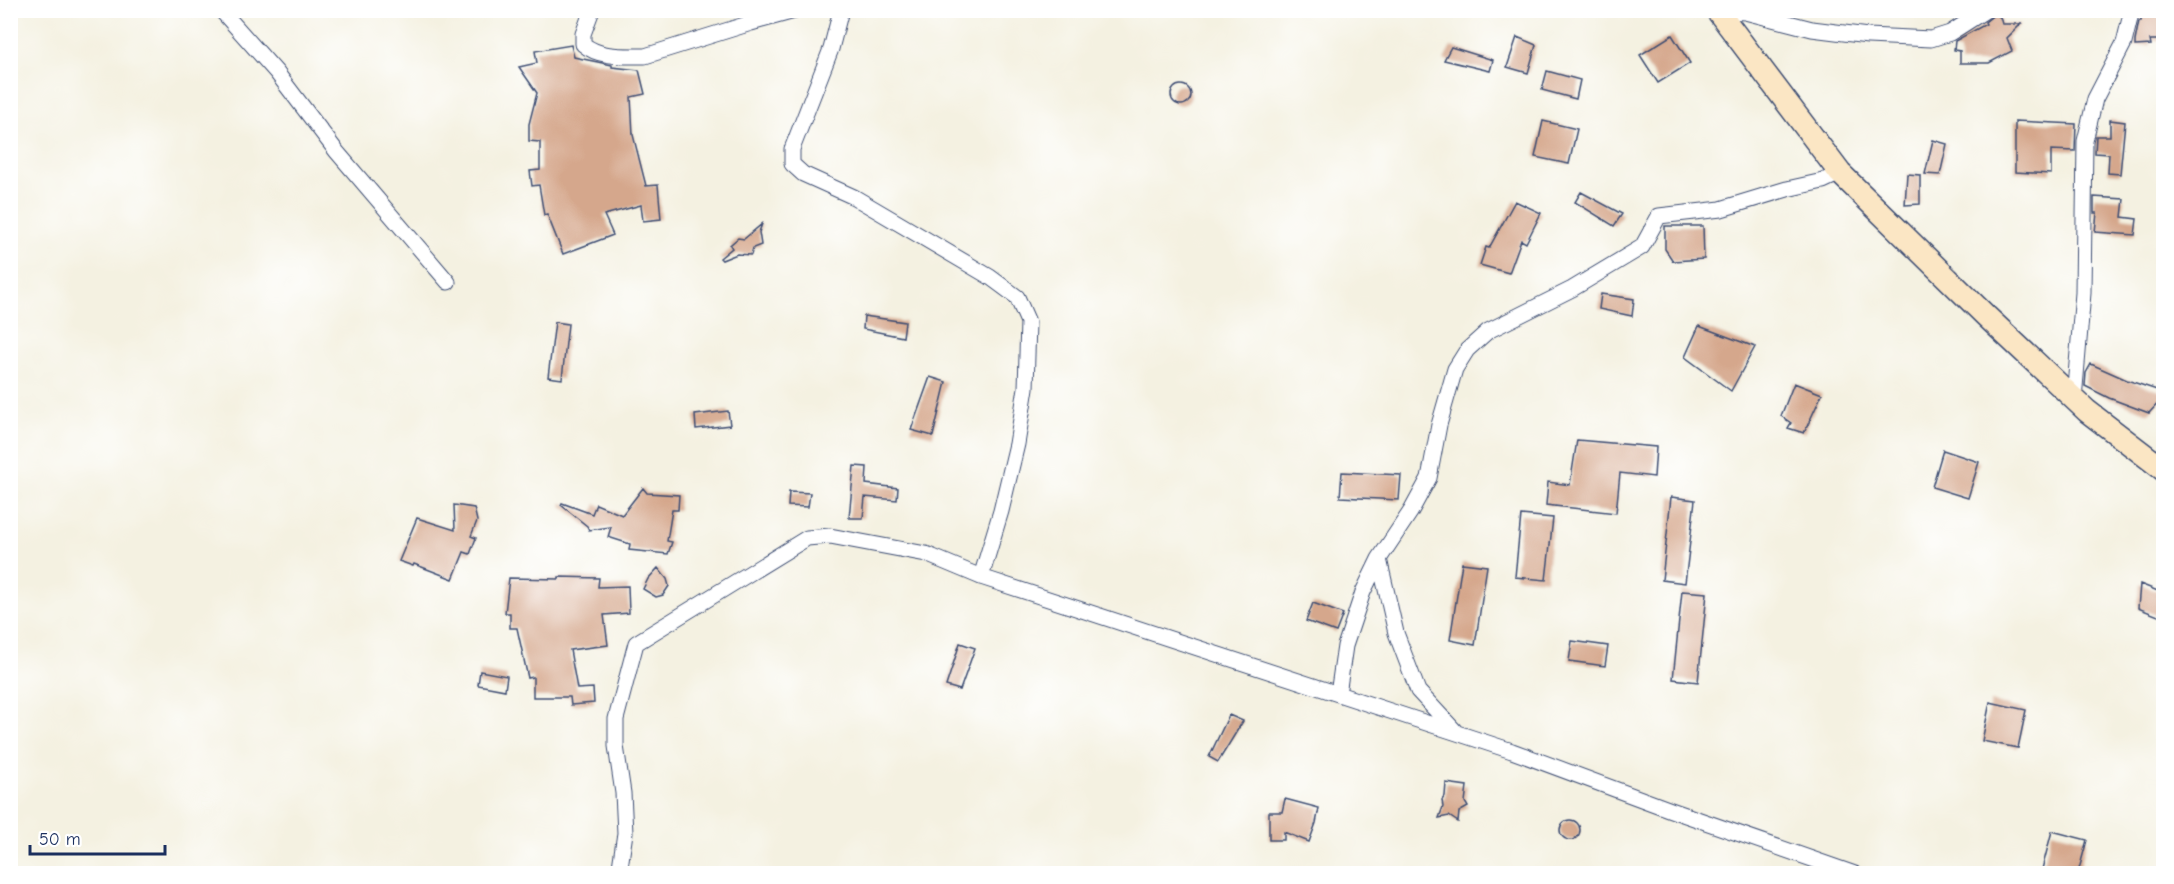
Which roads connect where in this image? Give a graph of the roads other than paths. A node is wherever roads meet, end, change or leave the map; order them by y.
1 (221, 10) edge
2 (592, 10) edge
3 (798, 10) edge
4 (841, 10) edge
5 (1986, 10) edge
6 (2132, 10) edge
7 (1718, 12) edge
8 (1840, 173) junction
9 (448, 282) dead end
10 (2074, 399) junction
11 (2163, 470) edge
12 (1380, 559) junction
13 (981, 577) junction
14 (1338, 694) junction
15 (1456, 733) junction
16 (619, 873) edge
17 (1855, 873) edge

1 - 9 street
2 - 3 street
4 - 13 street
5 - 7 street
6 - 10 street
7 - 8 street
8 - 10 street
8 - 12 street
10 - 11 street
12 - 14 street
12 - 15 street
13 - 14 street
13 - 16 street
14 - 15 street
15 - 17 street

